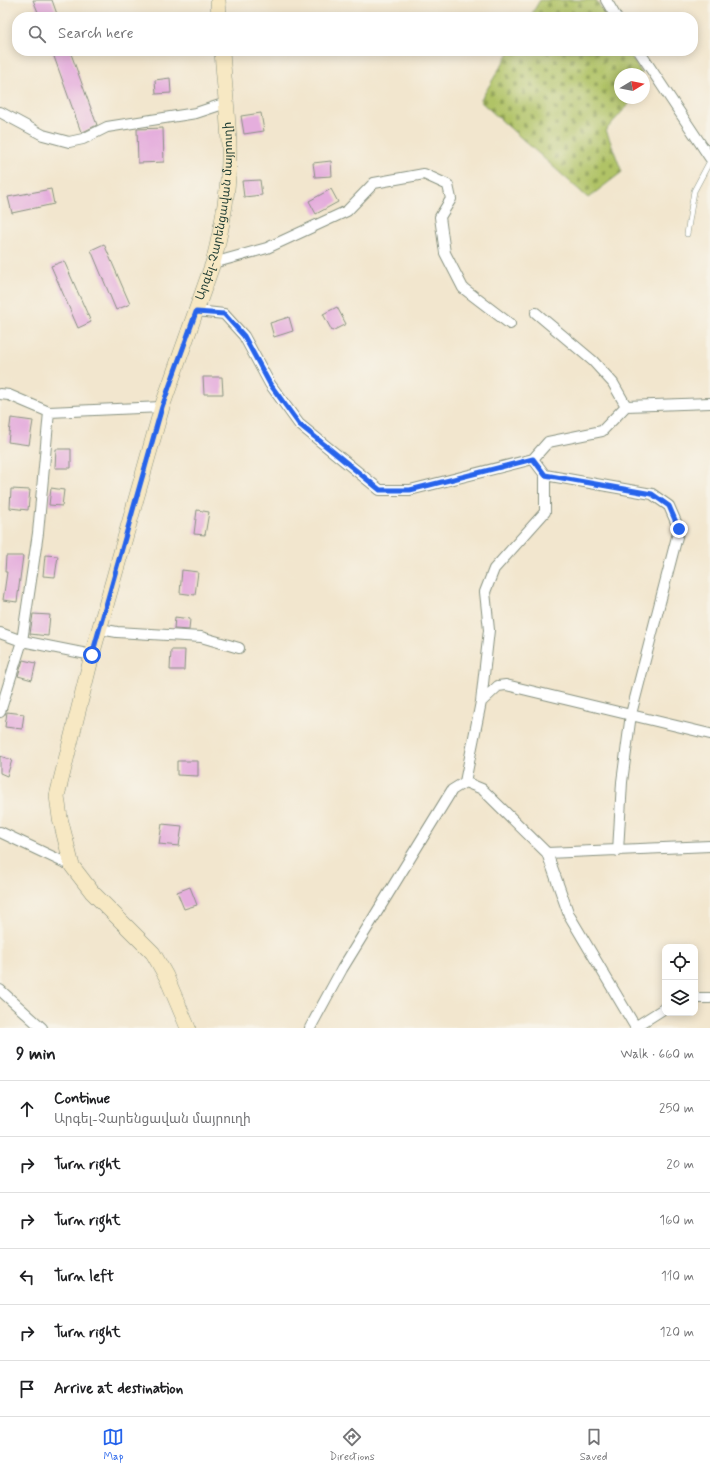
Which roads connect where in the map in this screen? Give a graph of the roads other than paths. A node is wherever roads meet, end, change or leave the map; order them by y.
1 (218, 0) edge
2 (606, 0) edge
3 (219, 12) edge
4 (613, 12) edge
5 (222, 56) edge
6 (642, 56) edge
7 (226, 103) junction
8 (0, 112) edge
9 (710, 158) edge
10 (710, 161) edge
11 (687, 234) dead end
12 (213, 263) junction
13 (196, 312) junction
14 (536, 313) dead end
15 (510, 324) dead end
16 (0, 394) edge
17 (710, 403) edge
18 (626, 406) junction
19 (162, 407) junction
20 (50, 412) junction
21 (533, 459) junction
22 (545, 475) junction
23 (100, 629) junction
24 (0, 633) edge
25 (22, 641) junction
26 (239, 648) dead end
27 (92, 655) junction
28 (481, 702) junction
29 (0, 712) edge
30 (631, 714) junction
31 (710, 734) edge
32 (466, 782) junction
33 (0, 832) edge
34 (710, 846) edge
35 (618, 851) junction
36 (547, 853) junction
37 (72, 866) junction
38 (0, 990) edge
39 (698, 998) edge
40 (710, 998) edge
41 (662, 1010) edge
42 (635, 1027) edge
43 (42, 1028) edge
44 (188, 1028) edge
45 (310, 1028) edge

1 - 3 main road
2 - 4 street
5 - 7 main road, Արգել-Չարենցավան մայրուղի
6 - 9 street
7 - 8 street
7 - 12 main road, Արգել-Չարենցավան մայրուղի
10 - 11 lane
12 - 13 main road, Արգել-Չարենցավան մայրուղի
12 - 15 street
13 - 19 main road, Արգել-Չարենցավան մայրուղի
13 - 21 street
14 - 18 street
16 - 20 street
17 - 18 street
18 - 21 street
19 - 20 street
19 - 23 main road, Արգել-Չարենցավան մայրուղի
20 - 25 street
21 - 22 street
22 - 28 street
22 - 30 street
23 - 26 street
23 - 27 main road, Արգել-Չարենցավան մայրուղի
24 - 25 street
25 - 27 street
25 - 29 street
27 - 37 main road, Արգել-Չարենցավան մայրուղի
28 - 30 street
28 - 32 street
30 - 31 street
30 - 35 street
32 - 36 street
32 - 45 street
33 - 37 street
34 - 35 street
35 - 36 street
36 - 42 street
37 - 44 main road, Արգել-Չարենցավան մայրուղի
38 - 43 street
39 - 40 street
41 - 42 street

